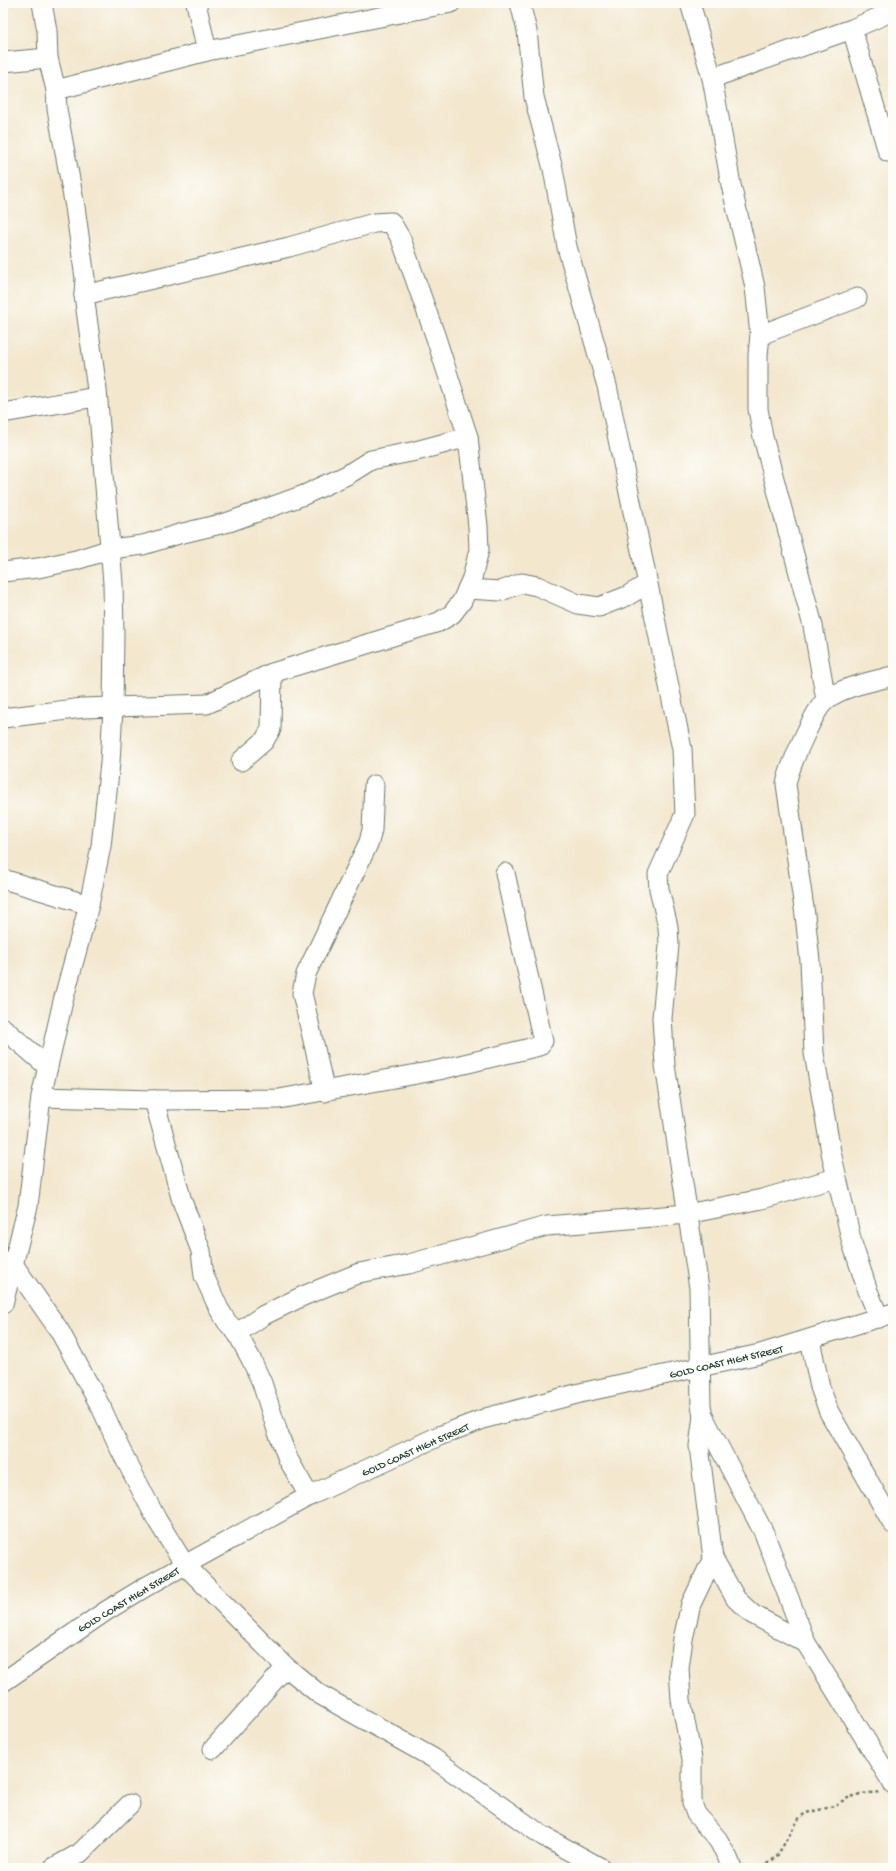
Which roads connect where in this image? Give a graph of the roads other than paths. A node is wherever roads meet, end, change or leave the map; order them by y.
1 (42, 3) edge
2 (196, 3) edge
3 (451, 3) edge
4 (520, 3) edge
5 (690, 3) edge
6 (893, 11) edge
7 (852, 29) junction
8 (207, 51) junction
9 (48, 58) junction
10 (3, 62) edge
11 (712, 78) junction
12 (56, 90) junction
13 (888, 152) dead end
14 (84, 295) junction
15 (857, 298) dead end
16 (760, 335) junction
17 (96, 397) junction
18 (3, 413) edge
19 (468, 437) junction
20 (111, 549) junction
21 (3, 572) edge
22 (647, 584) junction
23 (467, 589) junction
24 (272, 673) junction
25 (893, 676) edge
26 (826, 700) junction
27 (113, 708) junction
28 (3, 718) edge
29 (241, 761) dead end
30 (374, 785) dead end
31 (505, 873) dead end
32 (3, 879) edge
33 (89, 905) junction
34 (3, 1028) edge
35 (48, 1067) junction
36 (325, 1092) junction
37 (41, 1097) junction
38 (154, 1100) junction
39 (836, 1178) junction
40 (687, 1214) junction
41 (13, 1264) junction
42 (3, 1304) edge
43 (886, 1316) edge
44 (237, 1333) junction
45 (810, 1340) junction
46 (700, 1367) junction
47 (703, 1416) junction
48 (309, 1496) junction
49 (893, 1524) edge
50 (713, 1558) junction
51 (185, 1565) junction
52 (806, 1643) junction
53 (286, 1667) junction
54 (3, 1682) edge
55 (213, 1749) dead end
56 (890, 1788) edge
57 (130, 1804) dead end
58 (53, 1868) edge
59 (600, 1868) edge
60 (732, 1868) edge

1 - 9 street
2 - 8 street
3 - 8 street
4 - 22 street
5 - 11 street
6 - 7 street
7 - 11 street
7 - 13 street
8 - 12 street
9 - 10 street
9 - 12 street
11 - 16 street
12 - 14 street
14 - 17 street
14 - 19 street
15 - 16 street
16 - 26 street
17 - 18 street
17 - 20 street
19 - 20 street
19 - 23 street
20 - 21 street
20 - 27 street
22 - 23 street
22 - 40 street
23 - 24 street
24 - 27 street
24 - 29 street
25 - 26 street
26 - 39 street
27 - 28 street
27 - 33 street
30 - 36 street
31 - 36 street
32 - 33 street
33 - 35 street
34 - 35 street
35 - 37 street
36 - 38 street
37 - 38 street
37 - 41 street
38 - 44 street
39 - 40 street
39 - 43 street
40 - 44 street
40 - 46 street
41 - 42 street
41 - 51 street
43 - 45 street, GOLD COAST HIGH STREET
44 - 48 street
45 - 46 street, GOLD COAST HIGH STREET
45 - 49 street
46 - 47 street
46 - 48 street, GOLD COAST HIGH STREET
47 - 50 street
47 - 52 street
48 - 51 street, GOLD COAST HIGH STREET
50 - 52 street
50 - 60 street
51 - 53 street
51 - 54 street, GOLD COAST HIGH STREET
52 - 56 street
53 - 55 street
53 - 59 street
57 - 58 street

